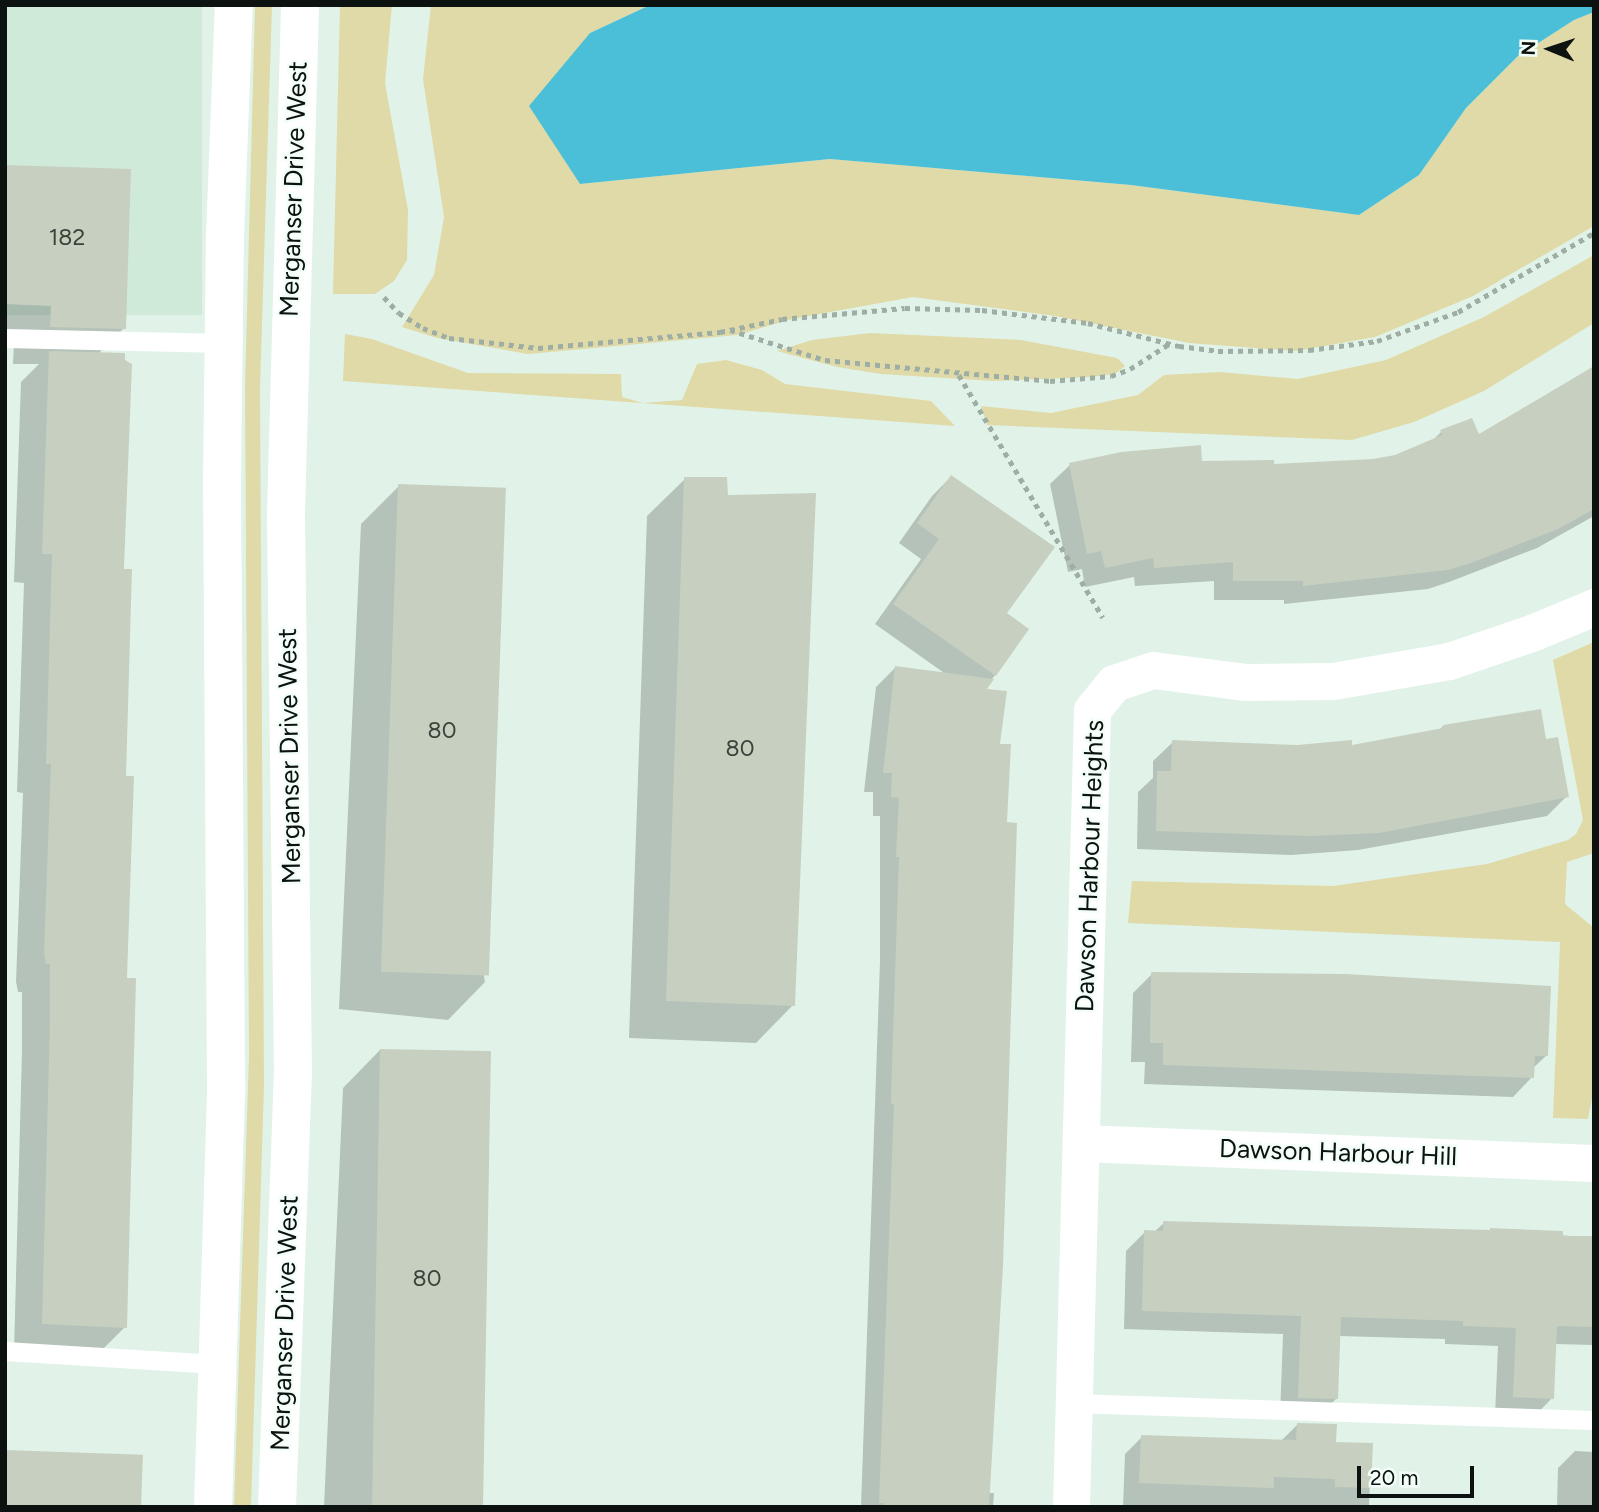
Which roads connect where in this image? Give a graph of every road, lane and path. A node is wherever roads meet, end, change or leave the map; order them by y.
1 (234, 5) edge
2 (300, 5) edge
3 (1594, 233) edge
4 (384, 297) dead end
5 (730, 330) junction
6 (5, 338) edge
7 (223, 343) junction
8 (1170, 344) junction
9 (958, 374) junction
10 (1594, 607) edge
11 (1103, 618) dead end
12 (1082, 1143) junction
13 (1594, 1163) edge
14 (5, 1351) edge
15 (217, 1364) junction
16 (1073, 1403) junction
17 (1594, 1420) edge
18 (213, 1507) edge
19 (277, 1507) edge
20 (1071, 1507) edge

1 - 7 street
2 - 19 street, Merganser Drive West
3 - 8 path
4 - 5 path
5 - 8 path
5 - 9 path
6 - 7 lane
7 - 15 street
8 - 9 path
9 - 11 path
10 - 12 street, Dawson Harbour Heights
12 - 13 street, Dawson Harbour Hill
12 - 16 street, Dawson Harbour Heights
14 - 15 lane
15 - 18 street
16 - 17 lane
16 - 20 street, Dawson Harbour Heights

